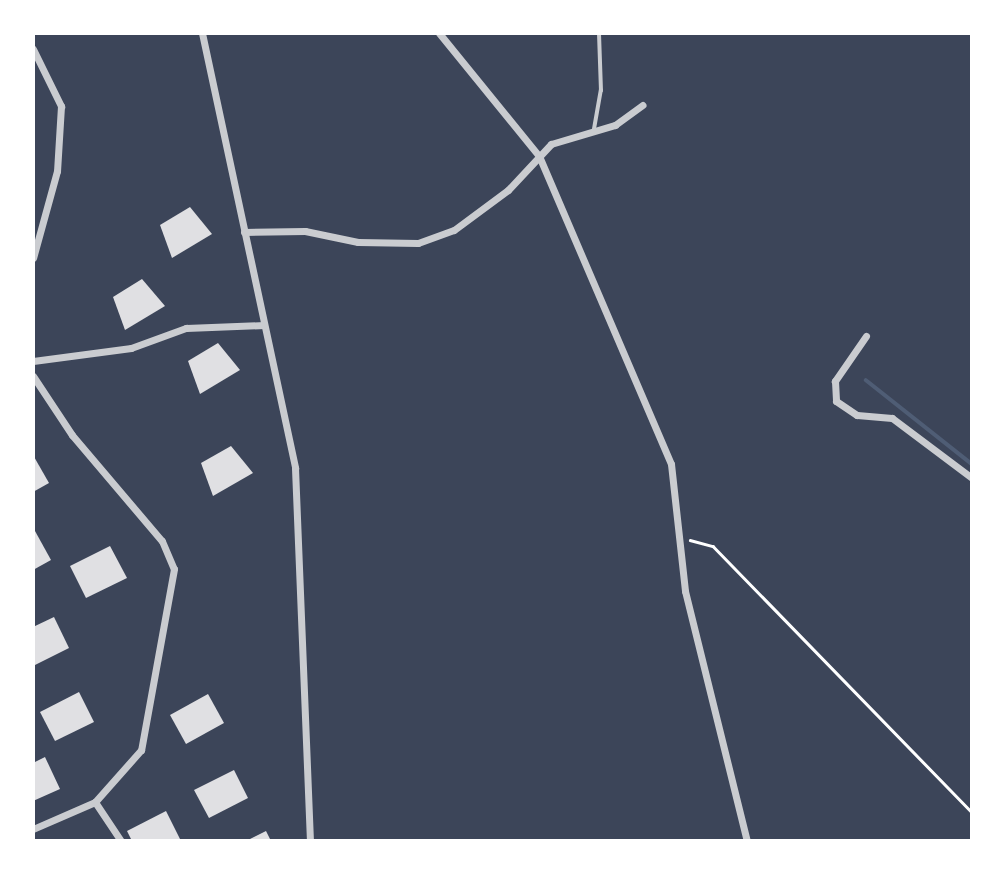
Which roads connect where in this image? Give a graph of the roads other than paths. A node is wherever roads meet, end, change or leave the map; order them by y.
1 (202, 33) edge
2 (439, 33) edge
3 (599, 33) edge
4 (33, 49) edge
5 (643, 105) dead end
6 (594, 129) junction
7 (540, 156) junction
8 (244, 232) junction
9 (33, 258) edge
10 (264, 325) junction
11 (866, 336) dead end
12 (33, 361) edge
13 (33, 376) edge
14 (972, 478) edge
15 (95, 802) junction
16 (33, 829) edge
17 (121, 841) edge
18 (310, 841) edge
19 (747, 841) edge

1 - 8 street
2 - 7 street
3 - 6 lane
4 - 9 street
5 - 6 street
6 - 7 street
7 - 8 street
7 - 19 street
8 - 10 street
10 - 12 street
10 - 18 street
11 - 14 street
13 - 15 street
15 - 16 street
15 - 17 street

